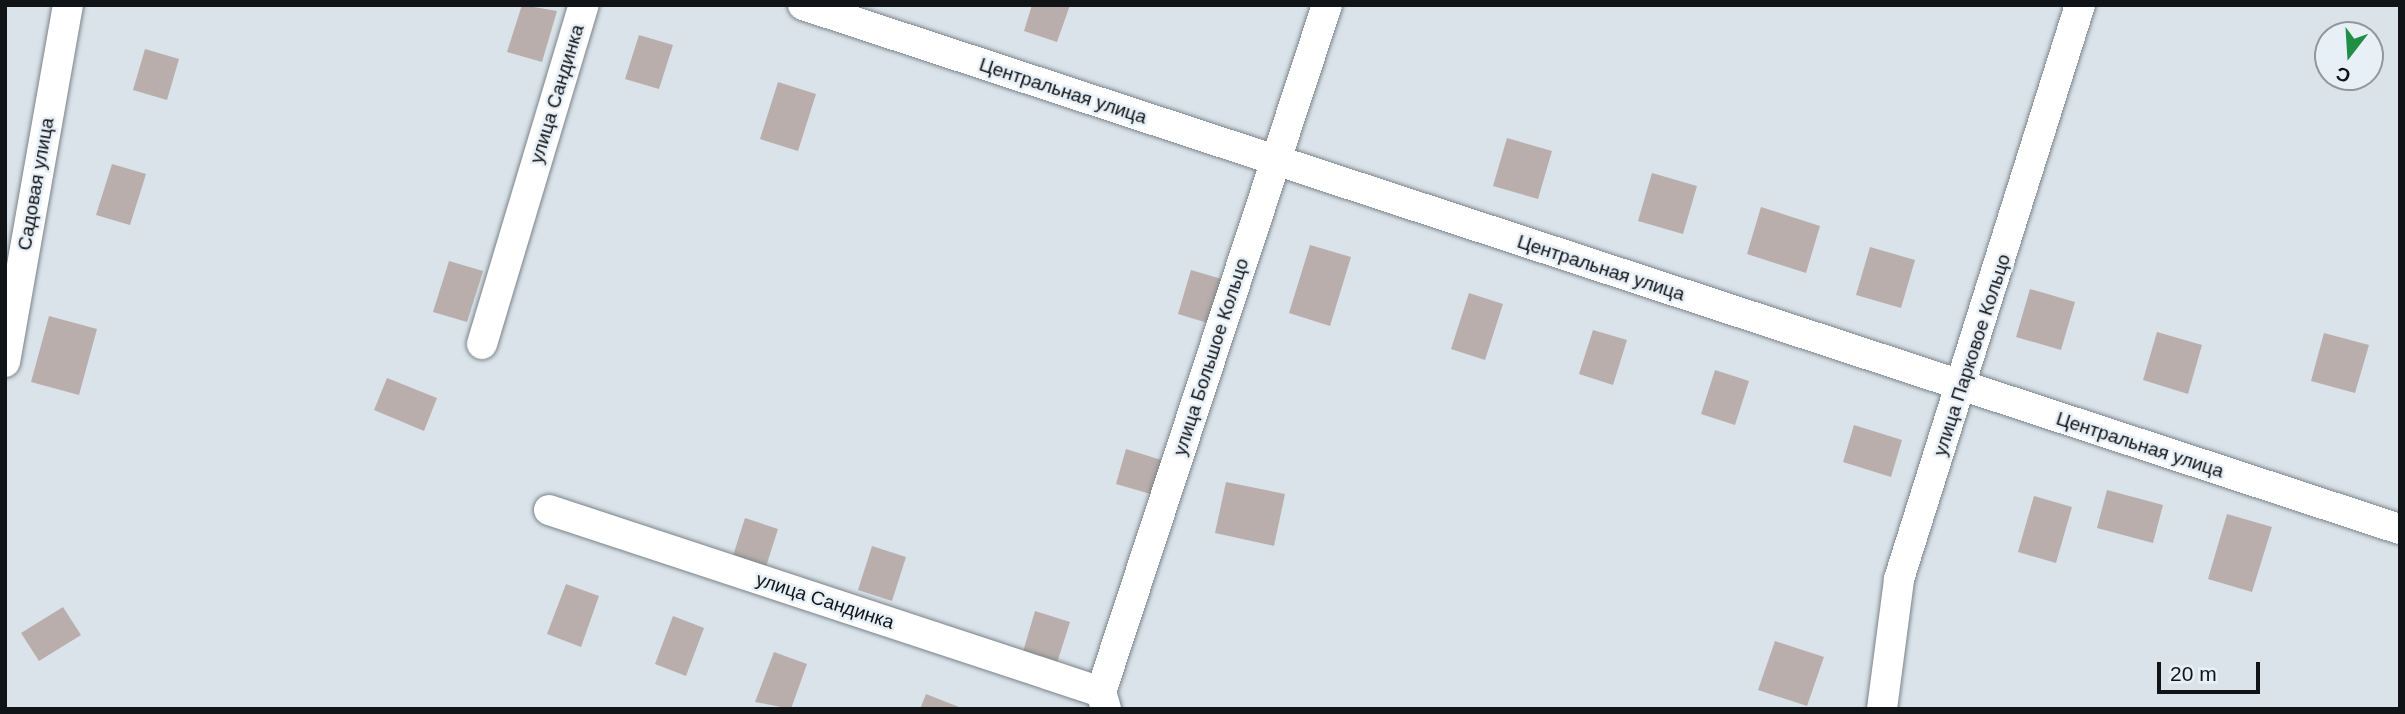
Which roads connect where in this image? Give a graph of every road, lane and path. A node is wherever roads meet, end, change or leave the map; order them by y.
1 (68, 5) edge
2 (584, 5) edge
3 (803, 5) edge
4 (1326, 5) edge
5 (2080, 5) edge
6 (1275, 161) junction
7 (482, 344) dead end
8 (5, 362) edge
9 (1962, 388) junction
10 (549, 510) dead end
11 (2400, 529) edge
12 (1104, 701) edge
13 (1882, 709) edge

1 - 8 street, Садовая улица
2 - 7 street, улица Сандинка
3 - 6 street, Центральная улица
4 - 6 street, улица Большое Кольцо
5 - 9 street, улица Парковое Кольцо
6 - 9 street, Центральная улица
6 - 12 street, улица Большое Кольцо
9 - 11 street, Центральная улица
9 - 13 street, улица Парковое Кольцо
10 - 12 street, улица Сандинка

